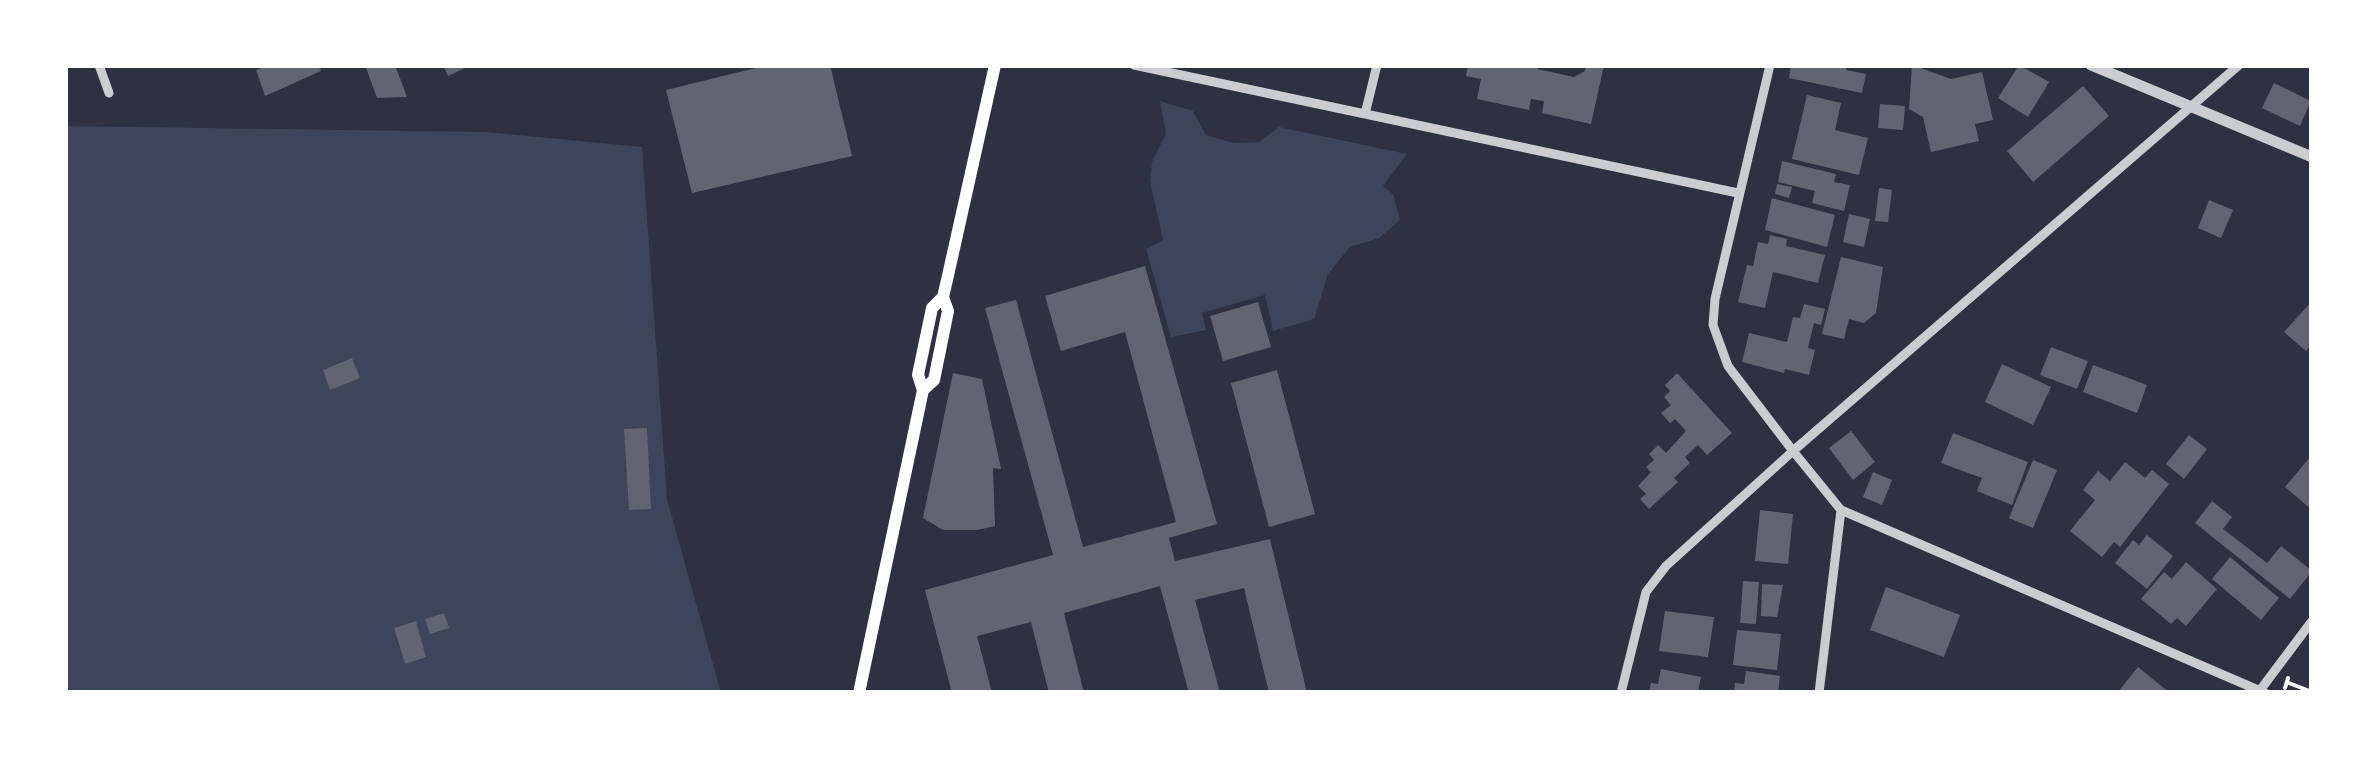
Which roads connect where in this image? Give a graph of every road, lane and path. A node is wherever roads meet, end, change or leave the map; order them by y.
1 (99, 65) edge
2 (995, 65) edge
3 (1134, 65) edge
4 (1377, 65) edge
5 (1770, 65) edge
6 (2091, 65) edge
7 (2239, 65) edge
8 (109, 94) dead end
9 (2193, 107) junction
10 (1365, 114) junction
11 (2312, 157) edge
12 (1738, 193) junction
13 (1793, 451) junction
14 (1841, 510) junction
15 (2312, 621) edge
16 (2287, 685) dead end
17 (2261, 692) edge
18 (2312, 692) edge
19 (859, 693) edge
20 (1621, 693) edge
21 (1819, 693) edge

1 - 8 street
2 - 19 main road
3 - 10 street
4 - 10 street
5 - 12 street
6 - 9 street
7 - 9 street
9 - 11 street
9 - 13 street
10 - 12 street
12 - 13 street
13 - 14 street
13 - 20 street
14 - 17 street
14 - 21 street
15 - 17 street
16 - 18 path

